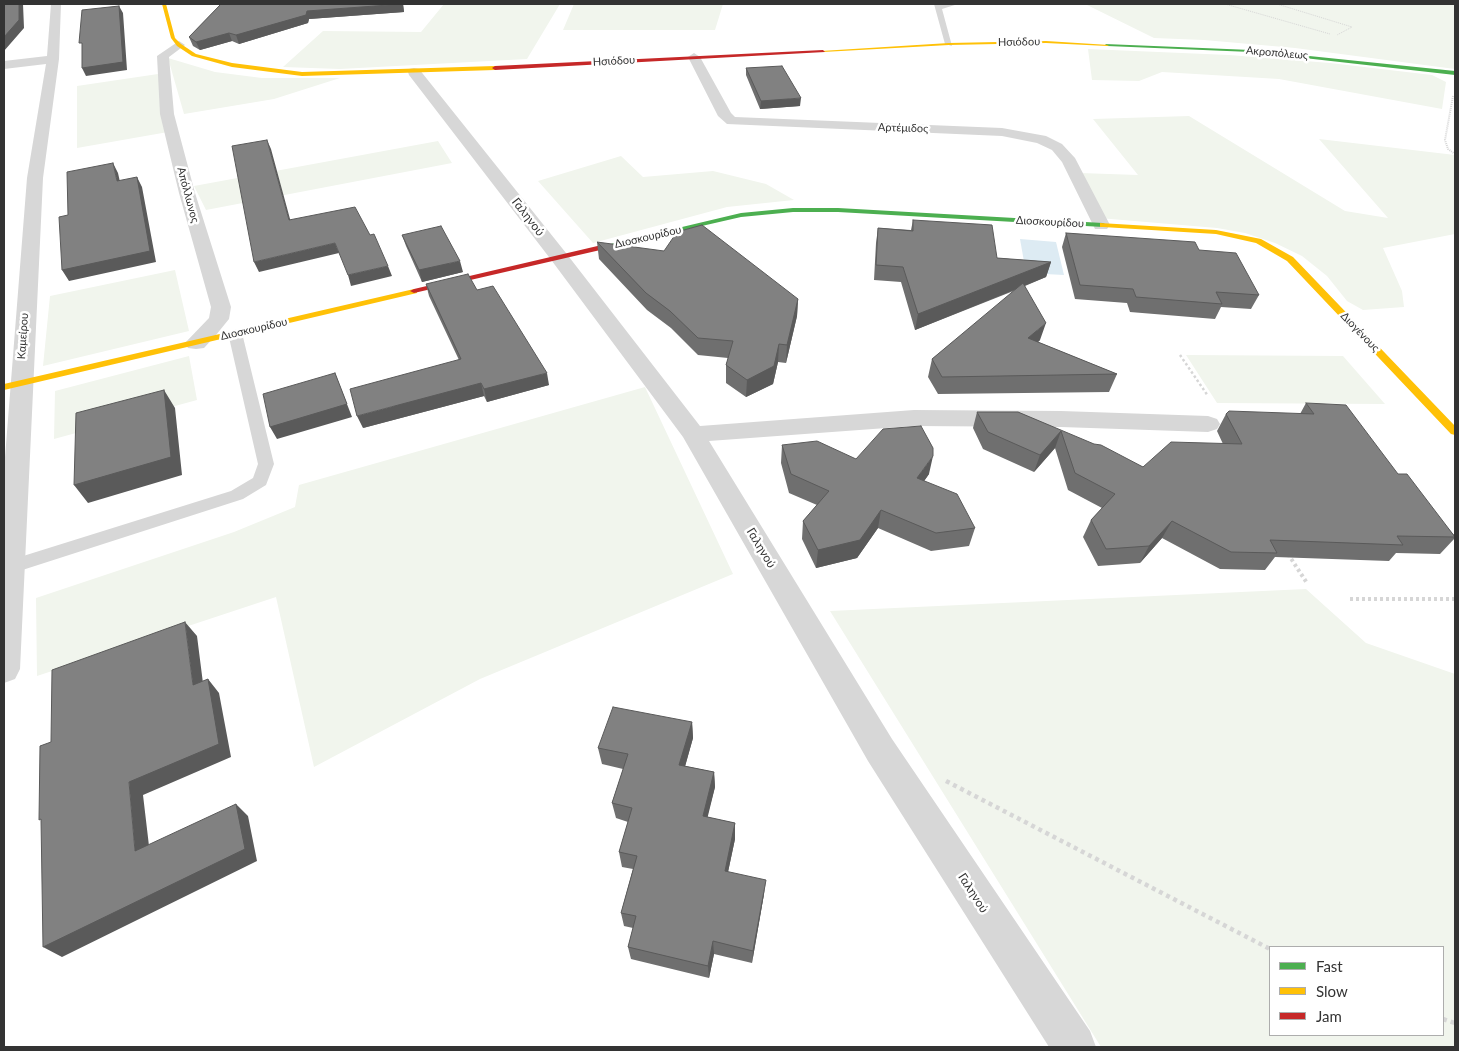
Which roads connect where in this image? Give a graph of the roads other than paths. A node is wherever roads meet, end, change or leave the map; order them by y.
1 (56, 4) edge
2 (164, 4) edge
3 (955, 4) edge
4 (937, 6) edge
5 (1099, 43) joint
6 (949, 44) junction
7 (179, 45) junction
8 (694, 57) junction
9 (53, 59) junction
10 (4, 65) edge
11 (414, 72) junction
12 (1455, 72) edge
13 (1101, 226) junction
14 (1258, 241) joint
15 (559, 257) junction
16 (235, 333) junction
17 (196, 343) junction
18 (12, 385) edge
19 (1208, 424) road end
20 (1455, 432) edge
21 (694, 434) junction
22 (10, 567) junction
23 (4, 669) edge
24 (1074, 1047) edge

1 - 9 street, Καμείρου
2 - 7 street
3 - 4 lane
4 - 6 lane
5 - 6 street, Ησιόδου
5 - 12 street, Ακροπόλεως
6 - 8 street, Ησιόδου
7 - 11 street, Ησιόδου
7 - 17 street, Απόλλωνος
8 - 11 street, Ησιόδου
8 - 13 street, Αρτέμιδος
9 - 10 street
9 - 18 street, Καμείρου
11 - 15 street, Γαληνού
13 - 14 street, Διοσκουρίδου
13 - 15 street, Διοσκουρίδου
14 - 20 street, Διογένους
15 - 16 street, Διοσκουρίδου
15 - 21 street, Γαληνού
16 - 17 street, Διοσκουρίδου
16 - 22 lane
17 - 18 street, Διοσκουρίδου
18 - 22 street, Καμείρου
19 - 21 street
21 - 24 street, Γαληνού
22 - 23 street, Καμείρου

